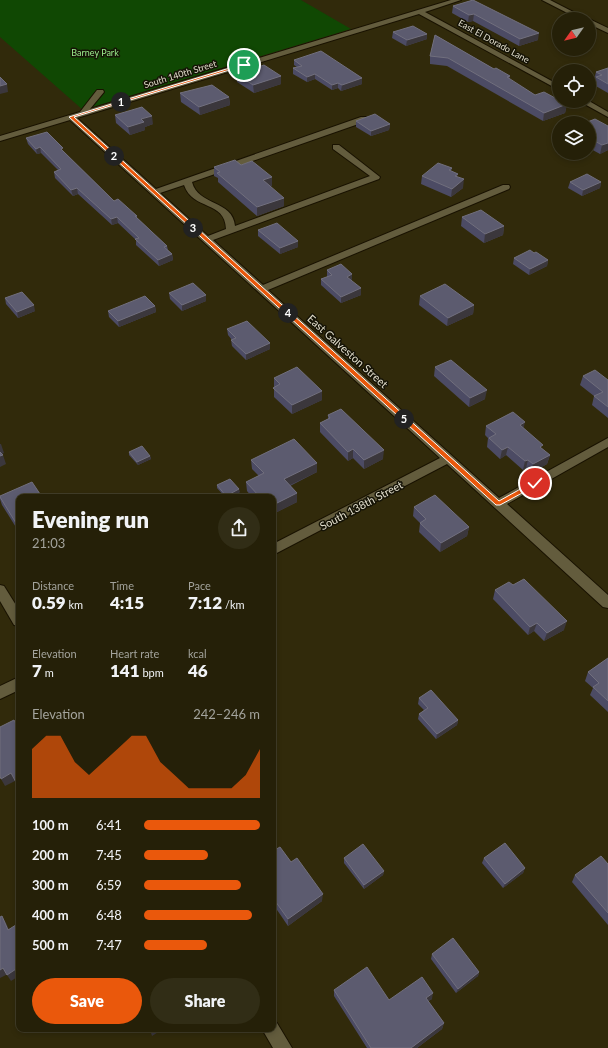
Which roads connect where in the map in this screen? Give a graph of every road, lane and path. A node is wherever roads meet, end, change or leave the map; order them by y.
1 (458, 0) edge
2 (545, 0) edge
3 (420, 12) junction
4 (570, 12) edge
5 (596, 25) edge
6 (608, 31) edge
7 (552, 84) edge
8 (100, 92) dead end
9 (596, 108) edge
10 (83, 113) junction
11 (608, 115) edge
12 (71, 117) junction
13 (364, 119) edge
14 (0, 139) edge
15 (336, 147) dead end
16 (187, 180) junction
17 (506, 187) dead end
18 (155, 192) junction
19 (231, 230) junction
20 (206, 240) junction
21 (261, 289) junction
22 (608, 442) edge
23 (448, 459) junction
24 (498, 504) junction
25 (276, 548) edge
26 (0, 590) edge
27 (608, 603) edge
28 (16, 616) edge
29 (16, 685) edge
30 (0, 693) edge
31 (273, 1032) edge
32 (283, 1048) edge

1 - 3 street, South 140th Street
2 - 4 street
3 - 7 street, East El Dorado Lane
3 - 10 street, South 140th Street
5 - 6 street
8 - 10 street
9 - 11 street
10 - 12 street, South 140th Street
12 - 14 street, South 140th Street
12 - 18 street, East Galveston Street
13 - 16 street
15 - 19 street
16 - 18 street
16 - 19 street
17 - 21 street
18 - 20 street, East Galveston Street
19 - 20 street
20 - 21 street, East Galveston Street
21 - 23 street, East Galveston Street
22 - 24 street
23 - 24 street, East Galveston Street
23 - 25 street, South 138th Street
24 - 27 street, East Galveston Street
26 - 28 street
29 - 30 street
31 - 32 street

